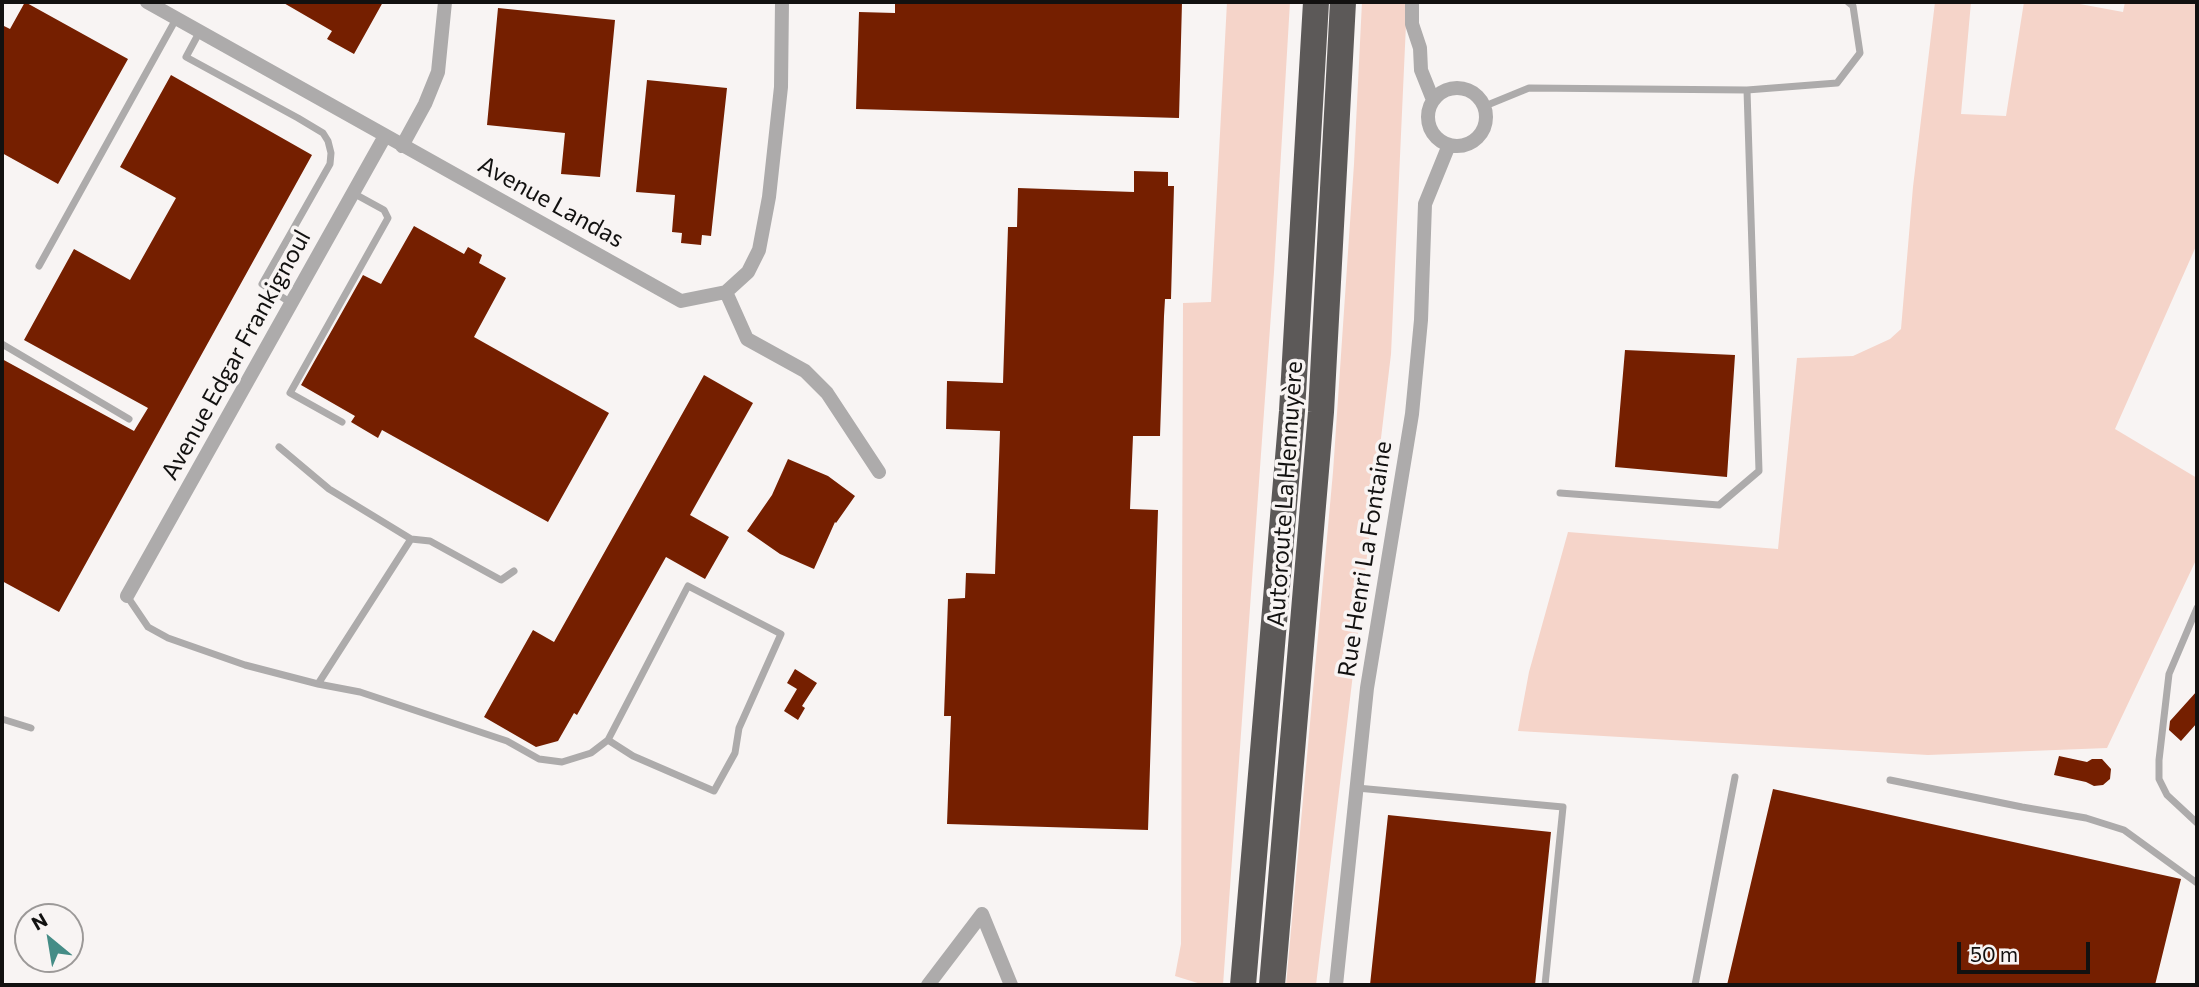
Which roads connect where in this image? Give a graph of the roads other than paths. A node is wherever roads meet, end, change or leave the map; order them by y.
1 (147, 2) edge
2 (445, 2) edge
3 (782, 2) edge
4 (1316, 2) edge
5 (1343, 2) edge
6 (1412, 2) edge
7 (1848, 2) edge
8 (176, 18) junction
9 (200, 32) junction
10 (1747, 90) junction
11 (1433, 100) junction
12 (1485, 106) junction
13 (384, 136) junction
14 (1449, 145) junction
15 (402, 146) junction
16 (353, 193) junction
17 (39, 266) dead end
18 (726, 292) junction
19 (291, 303) junction
20 (2, 344) edge
21 (129, 419) dead end
22 (342, 422) dead end
23 (279, 447) dead end
24 (879, 472) dead end
25 (1560, 493) dead end
26 (411, 539) junction
27 (514, 572) dead end
28 (127, 596) joint
29 (2197, 608) edge
30 (318, 684) junction
31 (2, 719) edge
32 (31, 728) dead end
33 (608, 740) junction
34 (1735, 777) dead end
35 (1890, 780) dead end
36 (1357, 788) junction
37 (2197, 823) edge
38 (2197, 883) edge
39 (928, 985) edge
40 (1012, 985) edge
41 (1243, 985) edge
42 (1272, 985) edge
43 (1336, 985) edge
44 (1545, 985) edge
45 (1695, 985) edge

1 - 8 street, Avenue Landas
2 - 15 street
3 - 18 street
4 - 41 highway, Autoroute La Hennuyère
5 - 42 highway, Autoroute La Hennuyère
6 - 11 street
7 - 10 lane
8 - 9 street, Avenue Landas
8 - 17 lane
9 - 13 street, Avenue Landas
9 - 19 lane
10 - 12 lane
10 - 25 lane
11 - 12 street
11 - 14 street
12 - 14 street
13 - 15 street, Avenue Landas
13 - 16 street, Avenue Edgar Frankignoul
14 - 36 street, Rue Henri La Fontaine
15 - 18 street, Avenue Landas
16 - 19 street, Avenue Edgar Frankignoul
16 - 22 lane
18 - 24 street
19 - 28 street, Avenue Edgar Frankignoul
20 - 21 lane
23 - 26 lane
26 - 27 lane
26 - 30 lane
28 - 30 lane
29 - 37 lane
30 - 33 lane
31 - 32 lane
33 - 33 lane
34 - 45 lane
35 - 38 lane
36 - 43 street, Rue Henri La Fontaine
36 - 44 lane
39 - 40 street

